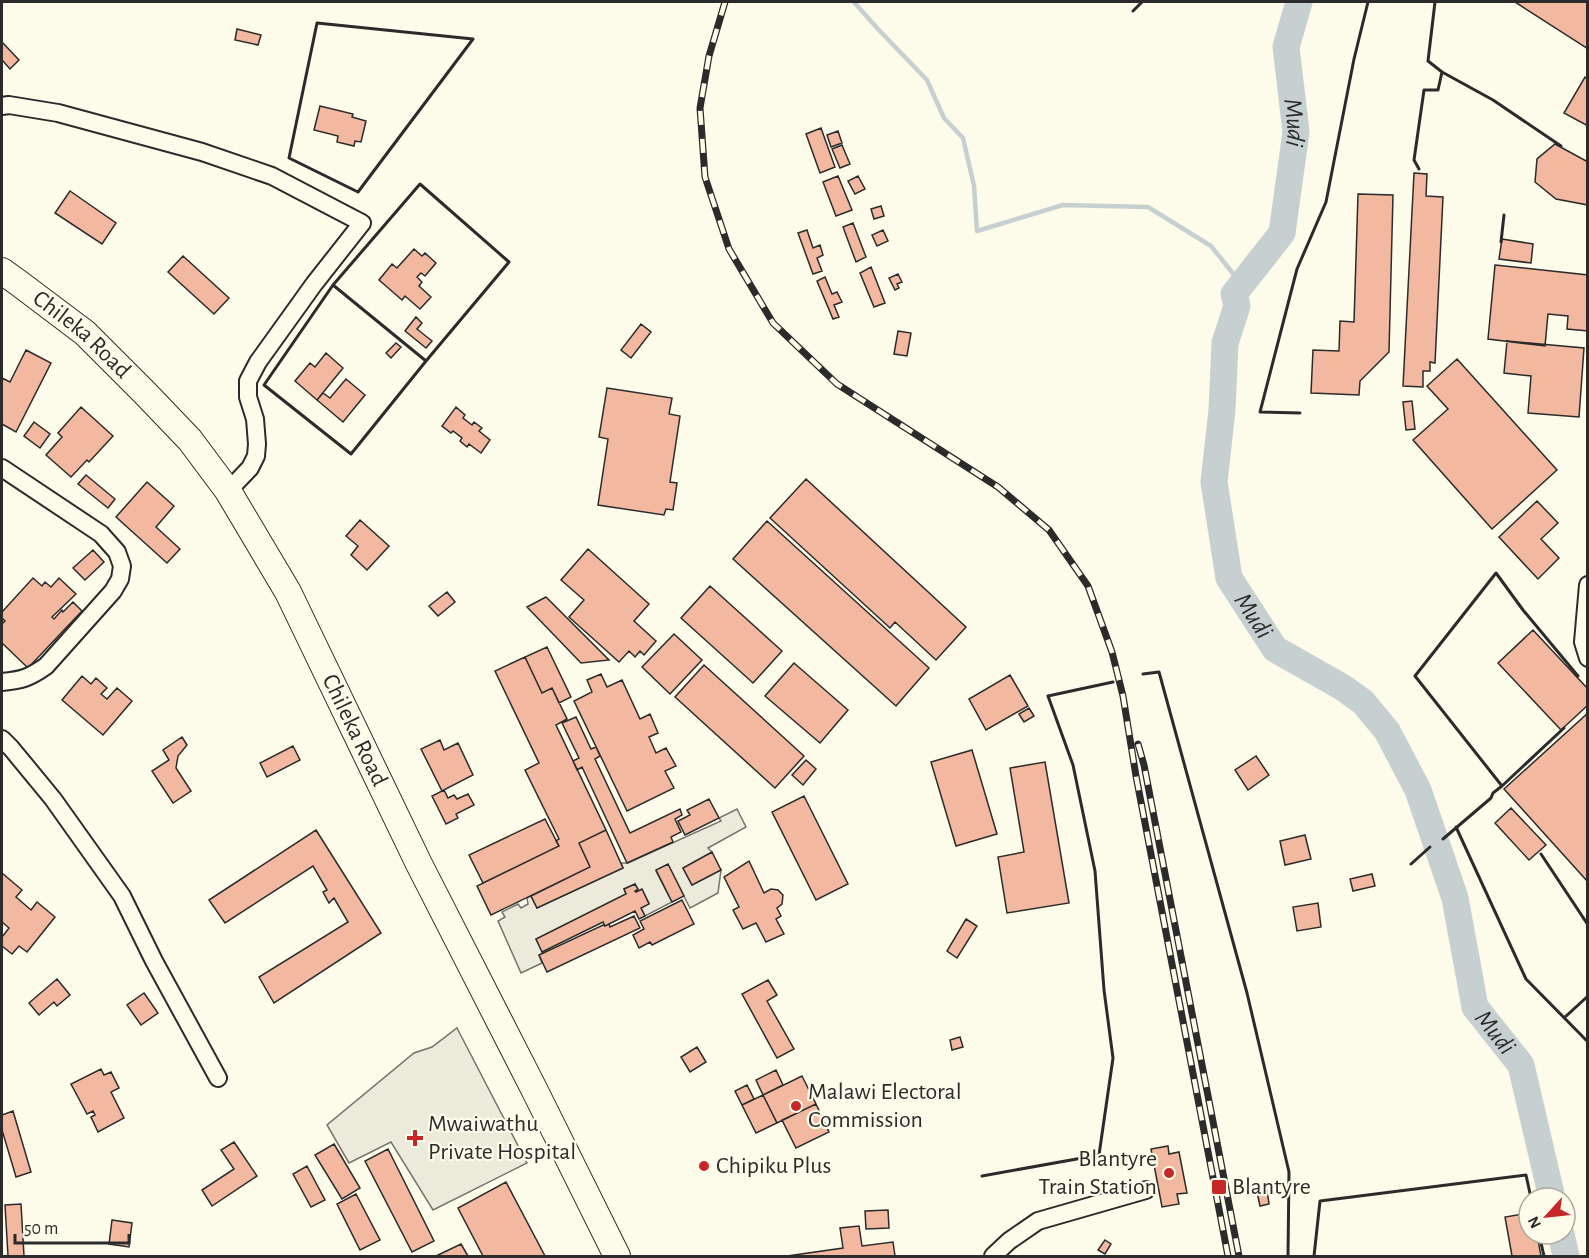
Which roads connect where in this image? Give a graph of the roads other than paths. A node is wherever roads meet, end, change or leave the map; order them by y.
1 (2, 106) edge
2 (2, 272) edge
3 (2, 288) edge
4 (2, 468) edge
5 (228, 491) junction
6 (1587, 585) edge
7 (1587, 658) edge
8 (2, 681) edge
9 (2, 739) edge
10 (218, 1078) dead end
11 (1146, 1190) dead end
12 (604, 1257) edge
13 (617, 1257) edge
14 (993, 1257) edge

1 - 5 street
2 - 5 highway, Chileka Road
3 - 12 highway
4 - 8 street
5 - 13 highway, Chileka Road
6 - 7 street
9 - 10 street
11 - 14 street

